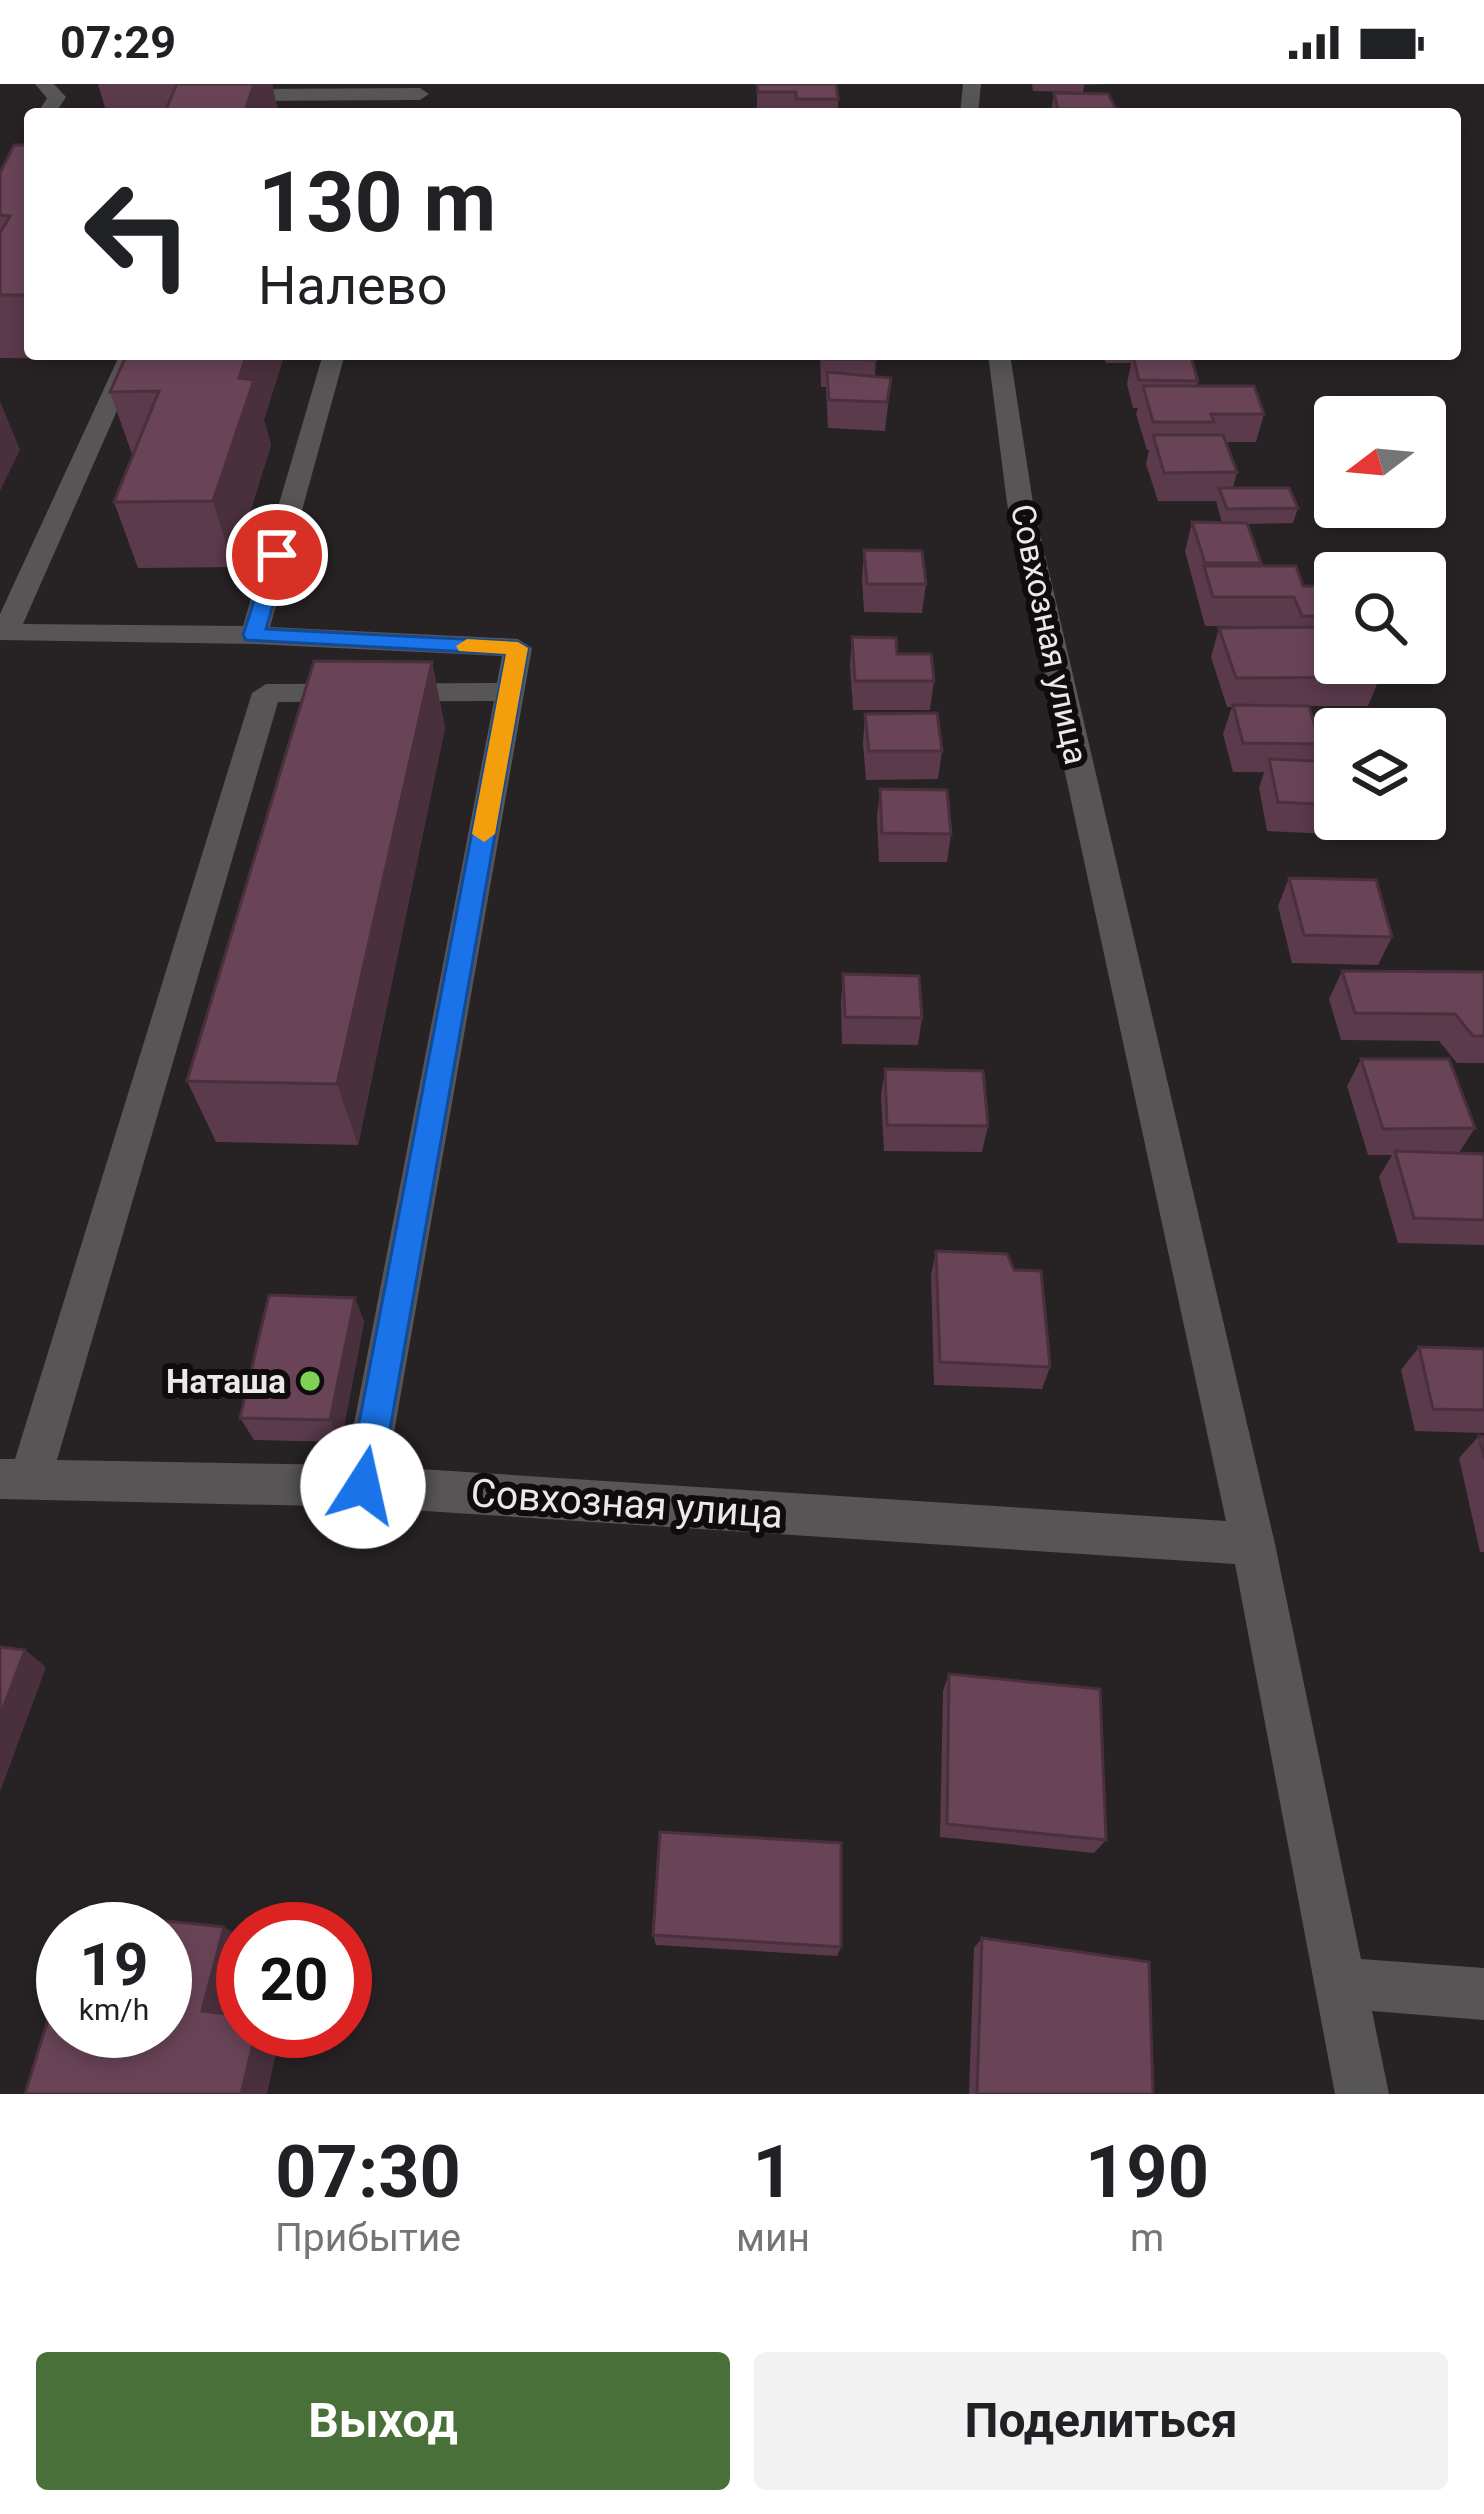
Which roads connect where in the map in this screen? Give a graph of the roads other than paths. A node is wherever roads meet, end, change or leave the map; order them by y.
1 (235, 84) edge
2 (429, 89) edge
3 (307, 104) edge
4 (128, 360) edge
5 (332, 360) edge
6 (1000, 360) edge
7 (254, 635) junction
8 (510, 692) junction
9 (15, 1479) edge
10 (363, 1486) junction
11 (1253, 1544) junction
12 (1342, 1983) junction
13 (1484, 1994) edge
14 (1362, 2094) edge

1 - 3 street
2 - 3 street
4 - 7 street
5 - 7 street
6 - 11 street, Совхозная улица
7 - 8 street
8 - 9 street
8 - 10 street
9 - 10 street, Совхозная улица
10 - 11 street, Совхозная улица
11 - 12 street, Совхозная улица
12 - 13 street
12 - 14 street, Совхозная улица

